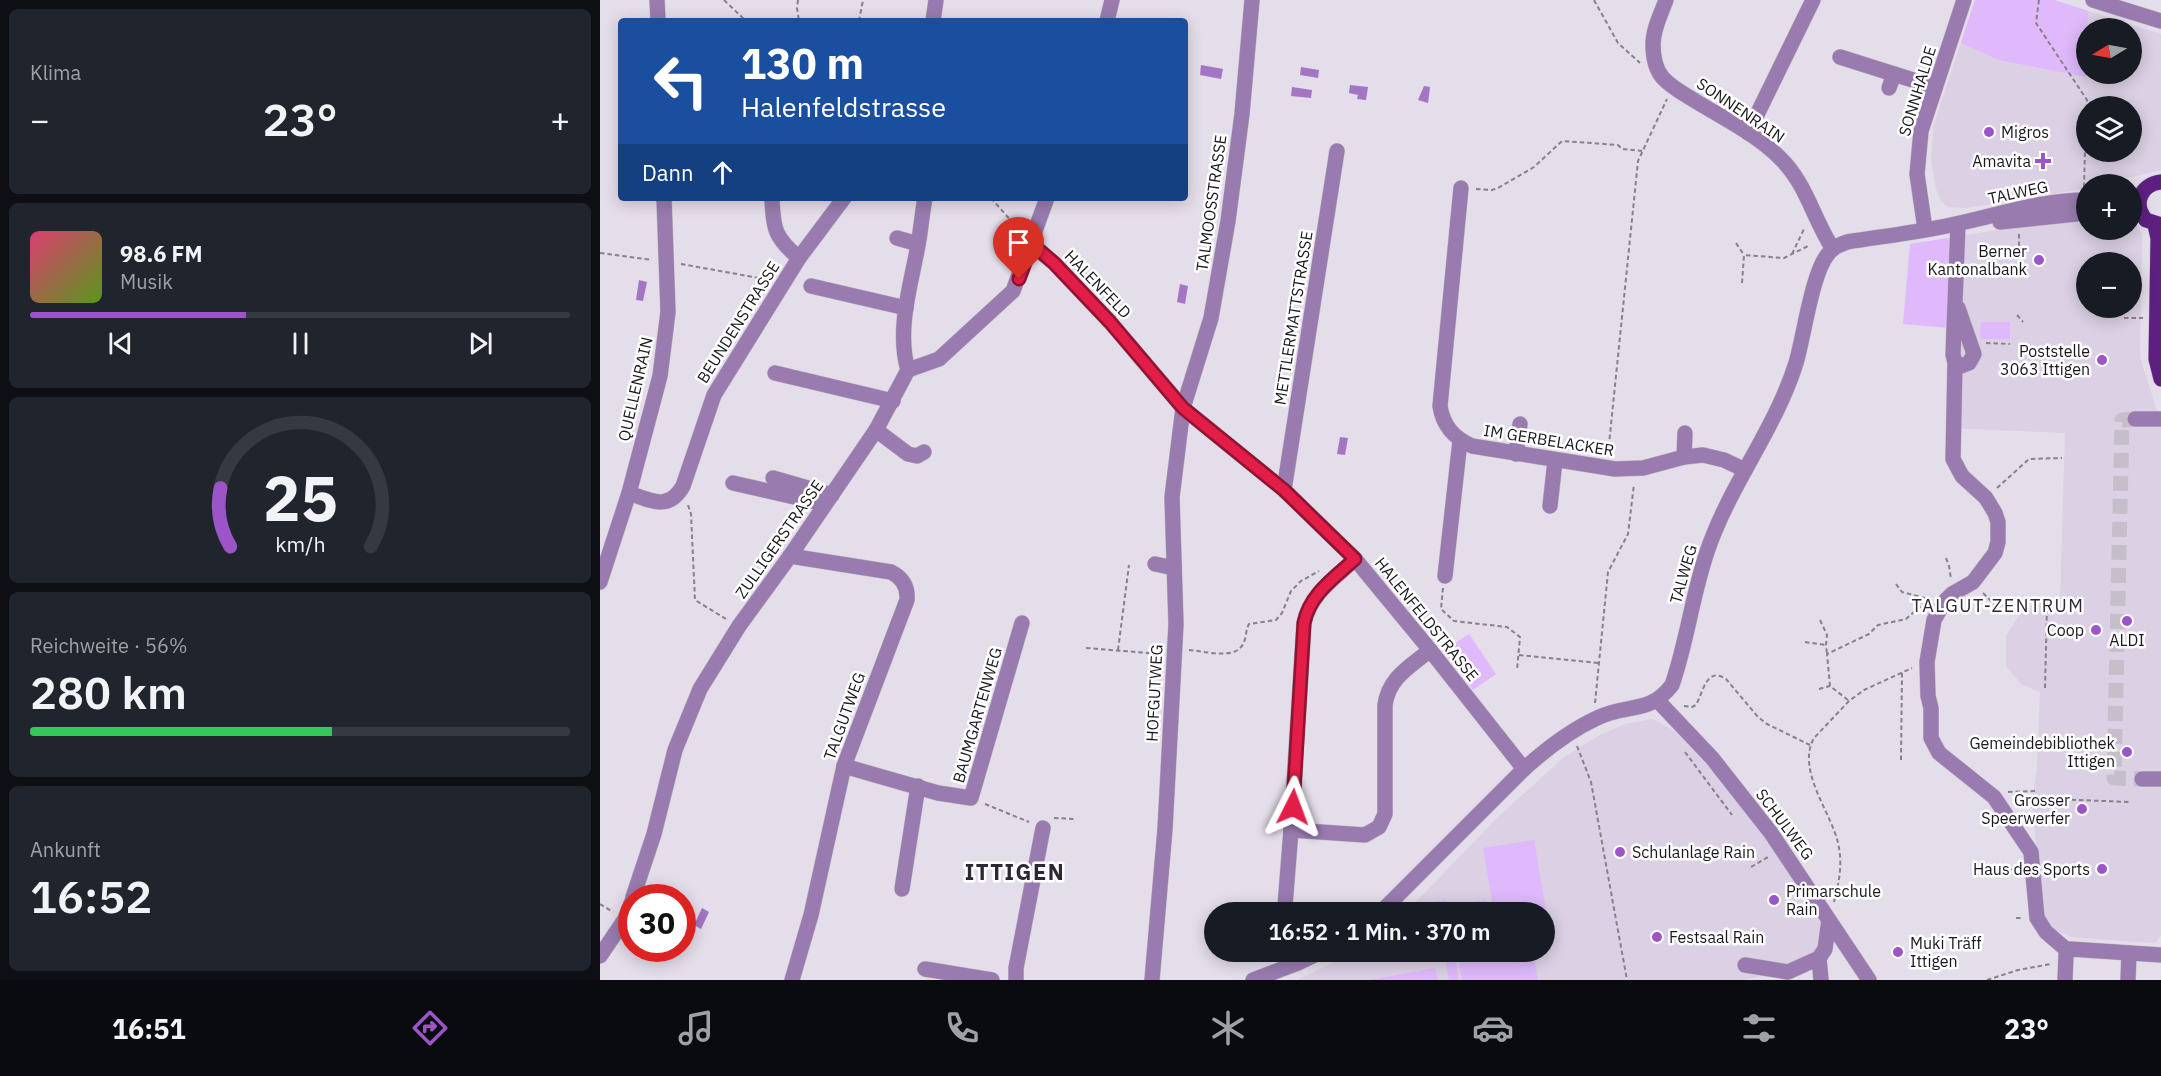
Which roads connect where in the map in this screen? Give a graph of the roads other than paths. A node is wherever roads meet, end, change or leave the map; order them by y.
1 (657, 0) edge
2 (936, 0) edge
3 (1112, 0) edge
4 (1252, 0) edge
5 (1666, 0) edge
6 (1813, 0) edge
7 (1964, 0) edge
8 (2103, 2) edge
9 (658, 18) edge
10 (933, 18) edge
11 (1108, 18) edge
12 (2161, 21) edge
13 (1840, 57) dead end
14 (1935, 87) junction
15 (1748, 133) junction
16 (1337, 151) dead end
17 (2161, 182) edge
18 (1461, 188) road end
19 (2142, 190) edge
20 (2076, 198) edge
21 (664, 201) edge
22 (772, 201) edge
23 (842, 201) edge
24 (925, 201) edge
25 (1046, 201) edge
26 (2076, 214) edge
27 (2142, 217) edge
28 (1958, 224) junction
29 (2158, 225) edge
30 (1925, 229) junction
31 (897, 238) dead end
32 (918, 244) junction
33 (1032, 244) junction
34 (1833, 249) junction
35 (800, 258) junction
36 (811, 286) dead end
37 (1956, 303) junction
38 (906, 309) junction
39 (1955, 362) junction
40 (908, 370) junction
41 (775, 373) dead end
42 (2161, 379) edge
43 (893, 401) junction
44 (1183, 408) junction
45 (2135, 419) dead end
46 (2161, 419) edge
47 (1520, 424) dead end
48 (876, 430) junction
49 (1685, 433) dead end
50 (1460, 441) junction
51 (924, 452) dead end
52 (1516, 454) junction
53 (1684, 457) junction
54 (1555, 461) junction
55 (1745, 470) junction
56 (773, 478) dead end
57 (733, 483) dead end
58 (1284, 490) junction
59 (629, 493) junction
60 (828, 499) junction
61 (1550, 506) dead end
62 (790, 556) junction
63 (1355, 559) junction
64 (1155, 564) dead end
65 (1174, 568) junction
66 (1444, 576) road end
67 (600, 582) edge
68 (1022, 623) dead end
69 (1430, 650) junction
70 (1658, 700) junction
71 (843, 766) junction
72 (1524, 769) junction
73 (2142, 779) tunnel mouth
74 (2161, 779) edge
75 (918, 786) junction
76 (1043, 828) road end
77 (1291, 830) junction
78 (637, 884) edge
79 (902, 889) dead end
80 (1286, 902) edge
81 (1391, 902) edge
82 (1829, 920) junction
83 (618, 929) edge
84 (2130, 953) junction
85 (2161, 955) edge
86 (600, 956) edge
87 (2067, 956) junction
88 (1819, 958) junction
89 (1300, 962) edge
90 (1745, 965) dead end
91 (925, 969) dead end
92 (792, 980) edge
93 (992, 980) edge
94 (1016, 980) edge
95 (1152, 980) edge
96 (1253, 980) edge
97 (1821, 980) edge
98 (1869, 980) edge
99 (2065, 980) edge
100 (2128, 980) edge

1 - 9 street
2 - 10 street
3 - 11 street
4 - 44 street, TALMOOSSTRASSE
5 - 15 street, SONNENRAIN
6 - 15 street
7 - 14 street, SONNHALDE
8 - 12 street
13 - 14 street
14 - 30 street, SONNHALDE
15 - 34 street, SONNENRAIN
16 - 58 street, METTLERMATTSTRASSE
17 - 19 main road
18 - 50 street, IM GERBELACKER
20 - 28 street, TALWEG
21 - 59 street, QUELLENRAIN
22 - 35 street
23 - 35 street, BEUNDENSTRASSE
24 - 32 street
25 - 33 street
26 - 28 street, TALWEG
27 - 29 main road
28 - 30 street, TALWEG
28 - 37 street
29 - 42 main road
30 - 34 street, TALWEG
31 - 32 street
32 - 38 street
33 - 40 street
33 - 44 street, HALENFELD
34 - 55 street, TALWEG
35 - 59 street, BEUNDENSTRASSE
36 - 38 street
37 - 39 street
37 - 39 street
38 - 40 street
39 - 87 street
40 - 43 street, ZULLIGERSTRASSE
41 - 43 street
43 - 48 street, ZULLIGERSTRASSE
44 - 58 street, HALENFELDSTRASSE
44 - 65 street, HOFGUTWEG
45 - 46 street
47 - 52 street
48 - 51 street
48 - 60 street, ZULLIGERSTRASSE
49 - 53 street
50 - 52 street, IM GERBELACKER
50 - 66 street
52 - 54 street, IM GERBELACKER
53 - 54 street, IM GERBELACKER
53 - 55 street, IM GERBELACKER
54 - 61 street
55 - 70 street, TALWEG
56 - 60 street
57 - 60 street
58 - 63 street, HALENFELDSTRASSE
59 - 67 street, QUELLENRAIN
60 - 62 street, ZULLIGERSTRASSE
62 - 71 street, TALGUTWEG
62 - 78 street, ZULLIGERSTRASSE
63 - 69 street, HALENFELDSTRASSE
63 - 77 street
64 - 65 street
65 - 95 street, HOFGUTWEG
68 - 75 street, BAUMGARTENWEG
69 - 72 street, HALENFELDSTRASSE
69 - 77 street
70 - 72 street
70 - 82 street, SCHULWEG
71 - 75 street, BAUMGARTENWEG
71 - 92 street, TALGUTWEG
72 - 81 street
73 - 74 street
75 - 79 street
76 - 94 street
77 - 80 street
82 - 88 street
82 - 98 street, SCHULWEG
83 - 86 street, ZULLIGERSTRASSE
84 - 85 street
84 - 87 street
84 - 100 street
87 - 99 street
88 - 90 street
88 - 97 street
89 - 96 street
91 - 93 street

